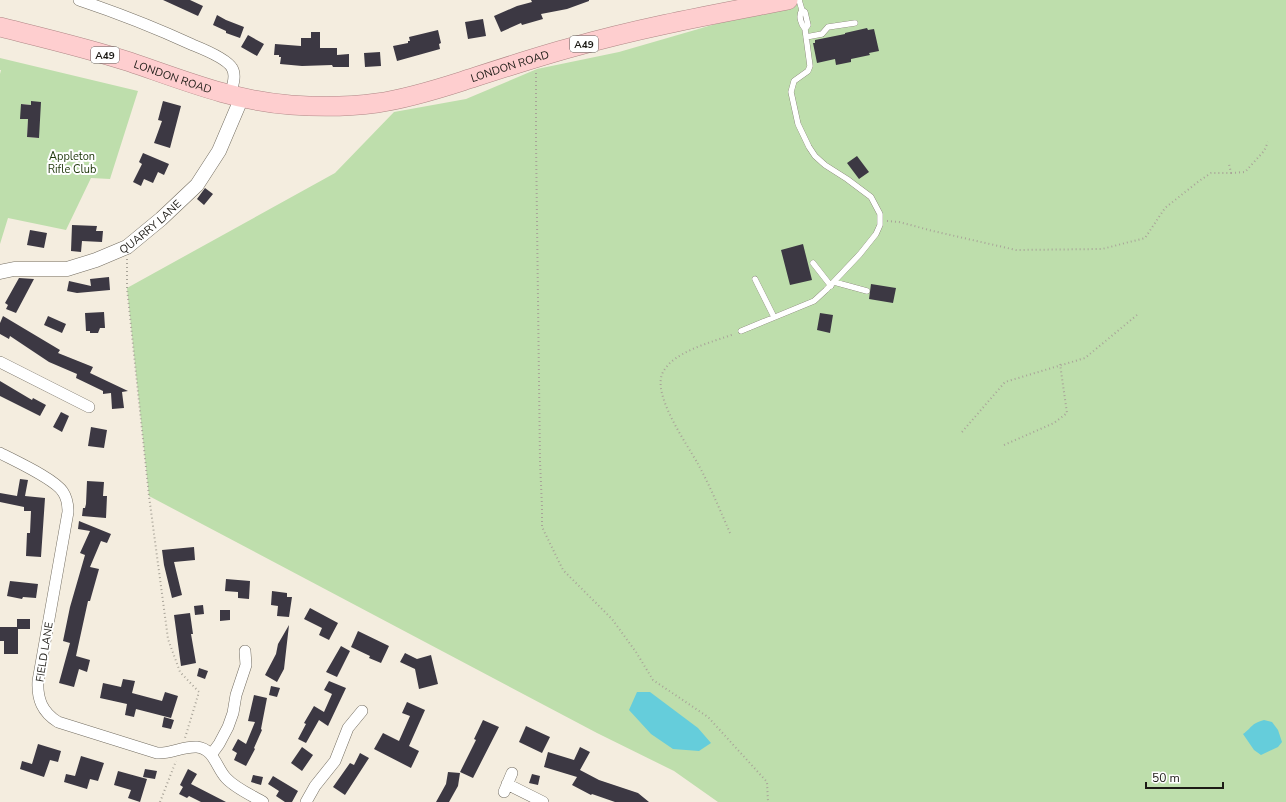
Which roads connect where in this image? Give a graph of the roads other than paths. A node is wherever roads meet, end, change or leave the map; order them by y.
1 (79, 0) edge
2 (799, 0) edge
3 (785, 3) edge
4 (855, 23) dead end
5 (0, 27) edge
6 (806, 37) junction
7 (236, 96) junction
8 (813, 263) dead end
9 (0, 272) edge
10 (755, 279) dead end
11 (832, 284) junction
12 (867, 291) dead end
13 (774, 317) junction
14 (741, 331) road end
15 (0, 362) edge
16 (89, 406) dead end
17 (0, 453) edge
18 (246, 651) dead end
19 (362, 711) dead end
20 (211, 755) junction
21 (512, 773) dead end
22 (262, 802) edge
23 (306, 802) edge
24 (543, 802) edge

1 - 7 street
2 - 3 lane
3 - 6 lane
3 - 7 highway, LONDON ROAD / A49
4 - 6 lane
5 - 7 highway, LONDON ROAD / A49
6 - 11 lane
7 - 9 street, QUARRY LANE
8 - 11 lane
10 - 13 lane
11 - 12 lane
11 - 13 lane
13 - 14 lane
15 - 16 street
17 - 20 street, FIELD LANE
18 - 20 street
19 - 23 street
20 - 22 street
21 - 24 street

